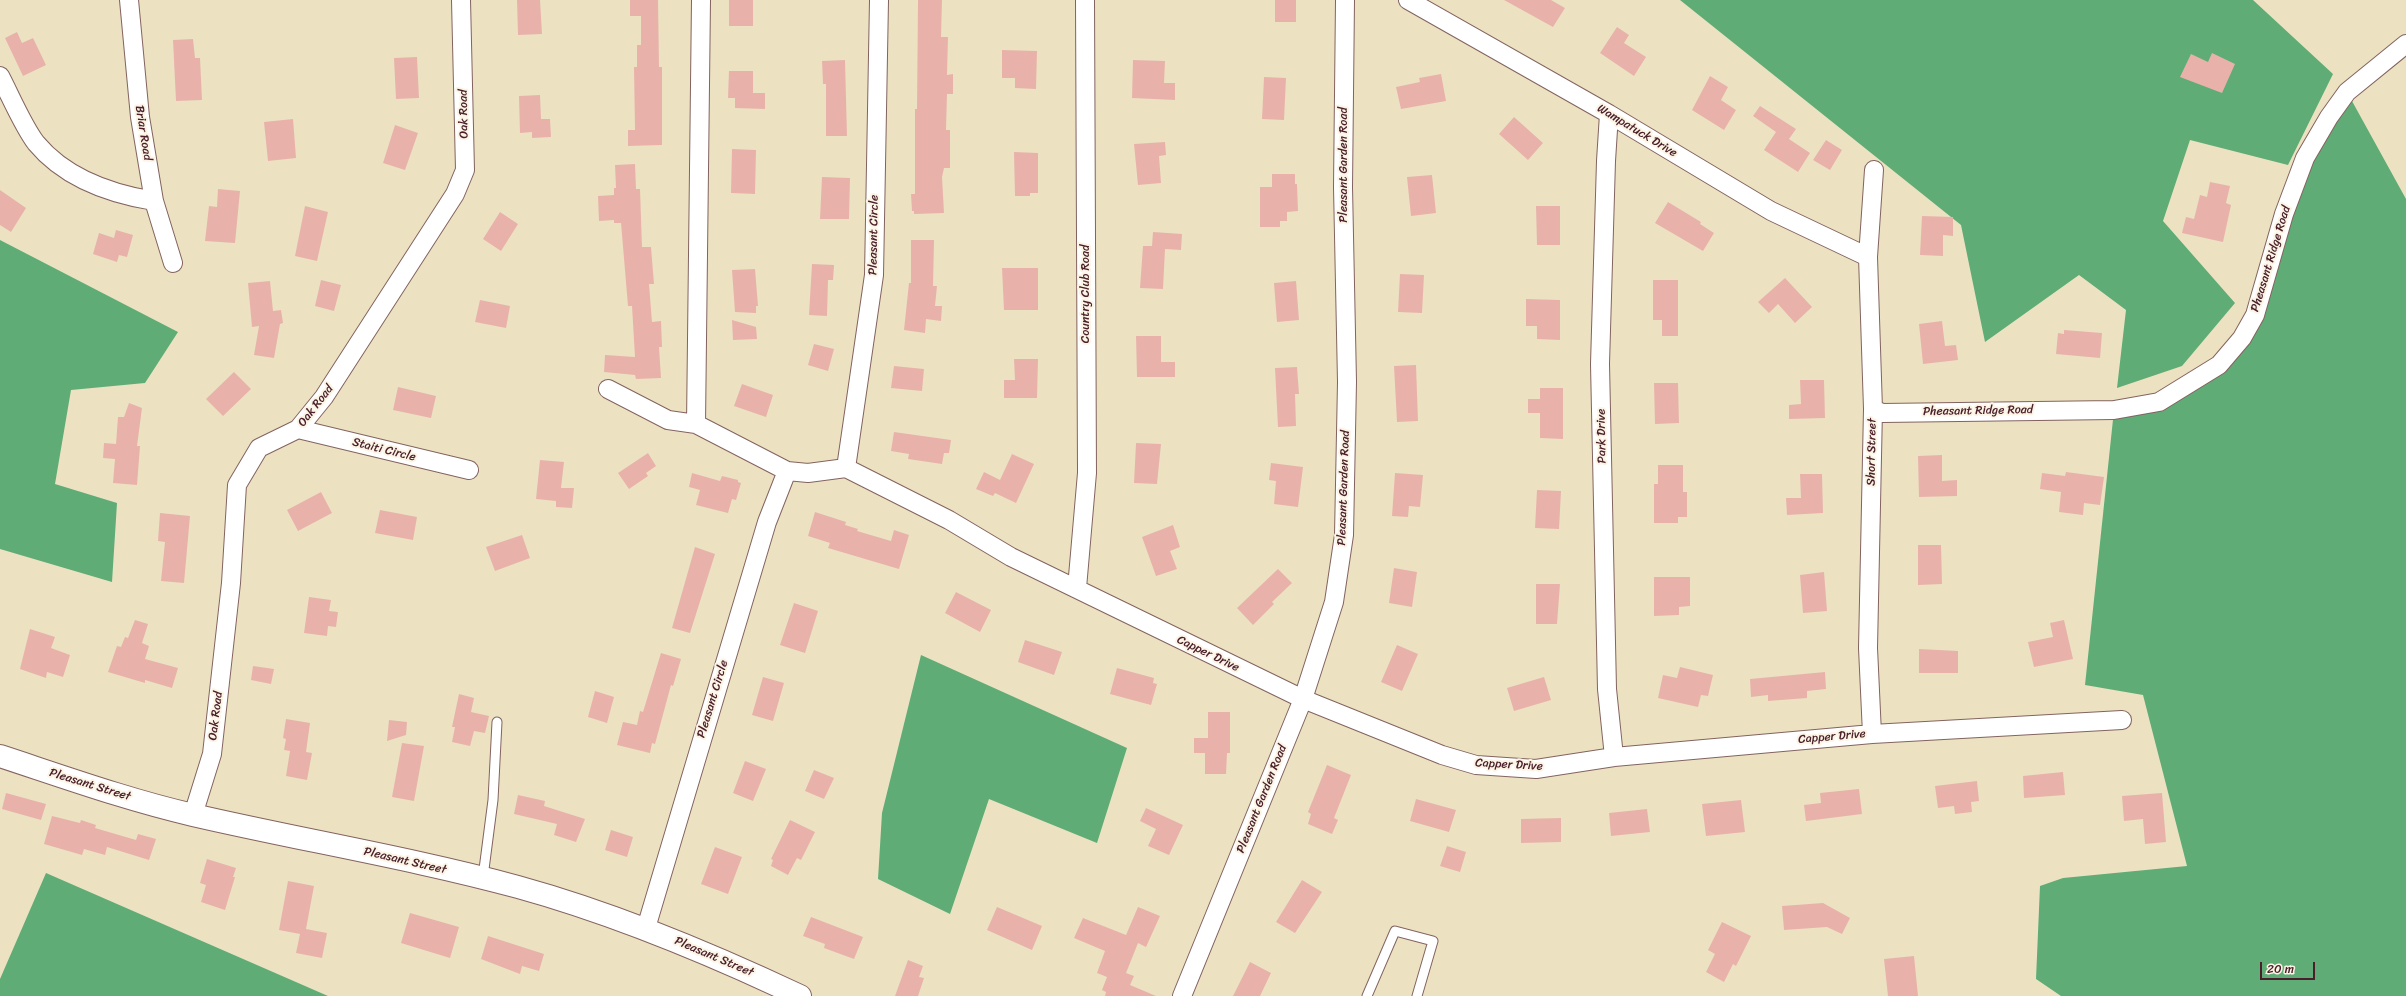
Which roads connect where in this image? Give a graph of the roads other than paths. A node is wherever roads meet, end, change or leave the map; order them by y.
1 (129, 0) edge
2 (461, 0) edge
3 (701, 0) edge
4 (879, 0) edge
5 (1084, 0) edge
6 (1345, 0) edge
7 (1408, 0) edge
8 (2406, 44) edge
9 (0, 76) edge
10 (1609, 114) junction
11 (1874, 170) dead end
12 (154, 201) junction
13 (1868, 257) junction
14 (173, 263) dead end
15 (608, 389) dead end
16 (1873, 409) junction
17 (696, 424) junction
18 (298, 429) junction
19 (846, 468) junction
20 (469, 470) dead end
21 (787, 471) junction
22 (1077, 588) junction
23 (1303, 699) junction
24 (2122, 720) dead end
25 (497, 722) dead end
26 (1872, 734) junction
27 (0, 756) edge
28 (1614, 757) junction
29 (193, 815) junction
30 (482, 879) junction
31 (646, 928) junction
32 (800, 996) edge
33 (1182, 996) edge
34 (1367, 996) edge
35 (1417, 996) edge

1 - 12 street, Briar Road
2 - 18 street, Oak Road
3 - 17 street
4 - 19 street, Pleasant Circle
5 - 22 street, Country Club Road
6 - 23 street, Pleasant Garden Road
7 - 10 street, Wampatuck Drive
8 - 16 street, Pheasant Ridge Road
9 - 12 street
10 - 13 street, Wampatuck Drive
10 - 28 street, Park Drive
11 - 13 street, Short Street
12 - 14 street, Briar Road
13 - 16 street, Short Street
15 - 17 street
16 - 26 street, Short Street
17 - 21 street
18 - 20 street, Staiti Circle
18 - 29 street, Oak Road
19 - 21 street
19 - 22 street, Capper Drive
21 - 31 street, Pleasant Circle
22 - 23 street, Capper Drive
23 - 28 street, Capper Drive
23 - 33 street, Pleasant Garden Road
24 - 26 street, Capper Drive
25 - 30 lane
26 - 28 street, Capper Drive
27 - 29 main road, Pleasant Street
29 - 30 main road, Pleasant Street
30 - 31 main road, Pleasant Street
31 - 32 main road, Pleasant Street
34 - 35 lane

